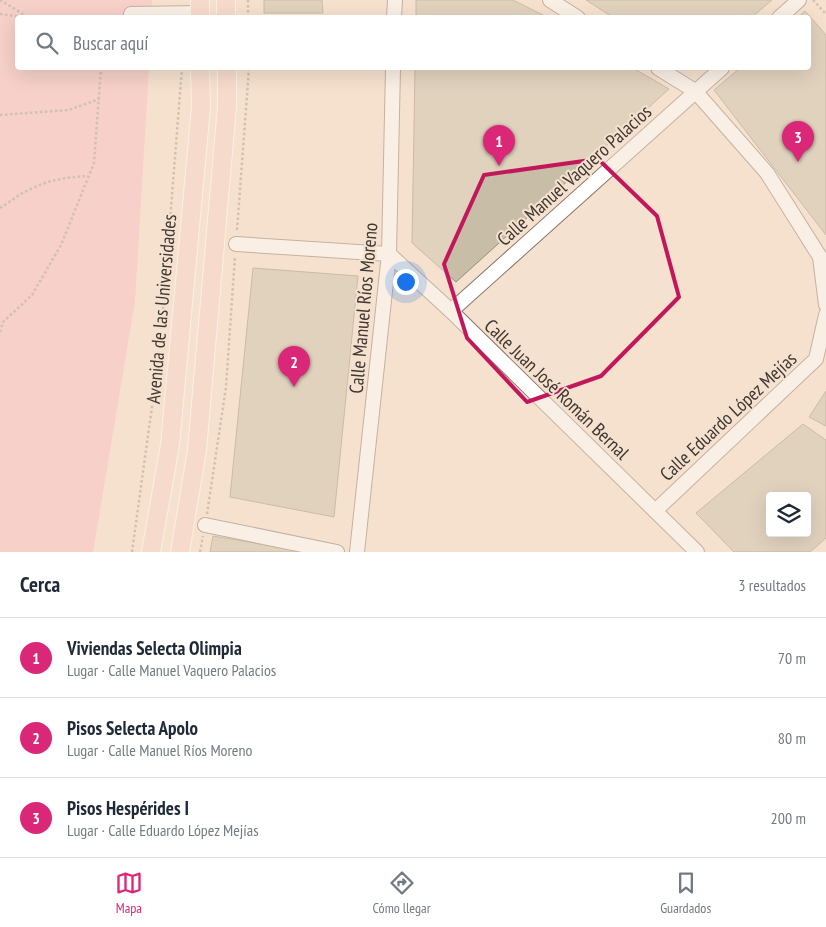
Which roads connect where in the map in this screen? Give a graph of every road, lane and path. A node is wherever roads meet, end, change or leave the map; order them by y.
1 (0, 0) edge
2 (226, 0) edge
3 (248, 0) edge
4 (395, 0) edge
5 (550, 0) edge
6 (799, 0) edge
7 (813, 0) edge
8 (200, 10) edge
9 (0, 14) edge
10 (131, 14) dead end
11 (826, 14) edge
12 (26, 15) edge
13 (226, 15) edge
14 (248, 15) edge
15 (394, 15) edge
16 (573, 15) edge
17 (782, 15) edge
18 (15, 16) edge
19 (101, 70) edge
20 (182, 70) edge
21 (200, 70) edge
22 (227, 70) edge
23 (249, 70) edge
24 (393, 70) edge
25 (661, 70) edge
26 (720, 70) edge
27 (695, 91) junction
28 (99, 99) junction
29 (0, 115) edge
30 (88, 176) junction
31 (0, 208) edge
32 (236, 244) junction
33 (389, 254) junction
34 (823, 255) edge
35 (826, 305) edge
36 (451, 312) junction
37 (826, 315) edge
38 (0, 332) edge
39 (656, 511) junction
40 (205, 525) junction
41 (132, 552) edge
42 (151, 552) edge
43 (180, 552) edge
44 (200, 552) edge
45 (337, 552) edge
46 (357, 552) edge
47 (697, 552) edge

1 - 12 path
2 - 13 main road
3 - 14 path
4 - 15 street
5 - 16 street
6 - 17 street
7 - 11 path
8 - 10 street
9 - 18 path
19 - 28 path
20 - 41 path
21 - 42 main road, Avenida de las Universidades
22 - 43 main road
23 - 32 path
24 - 33 street, Calle Manuel Ríos Moreno
25 - 27 street
26 - 27 street, Calle Manuel Vaquero Palacios
27 - 34 street
27 - 36 street, Calle Manuel Vaquero Palacios
28 - 29 path
28 - 30 path
30 - 31 path
30 - 38 path
32 - 33 street
32 - 40 path
33 - 36 street, Calle Juan José Román Bernal
33 - 46 street, Calle Manuel Ríos Moreno
34 - 35 street
36 - 39 street, Calle Juan José Román Bernal
37 - 39 street, Calle Eduardo López Mejías
39 - 47 street, Calle Juan José Román Bernal
40 - 44 path
40 - 45 street

